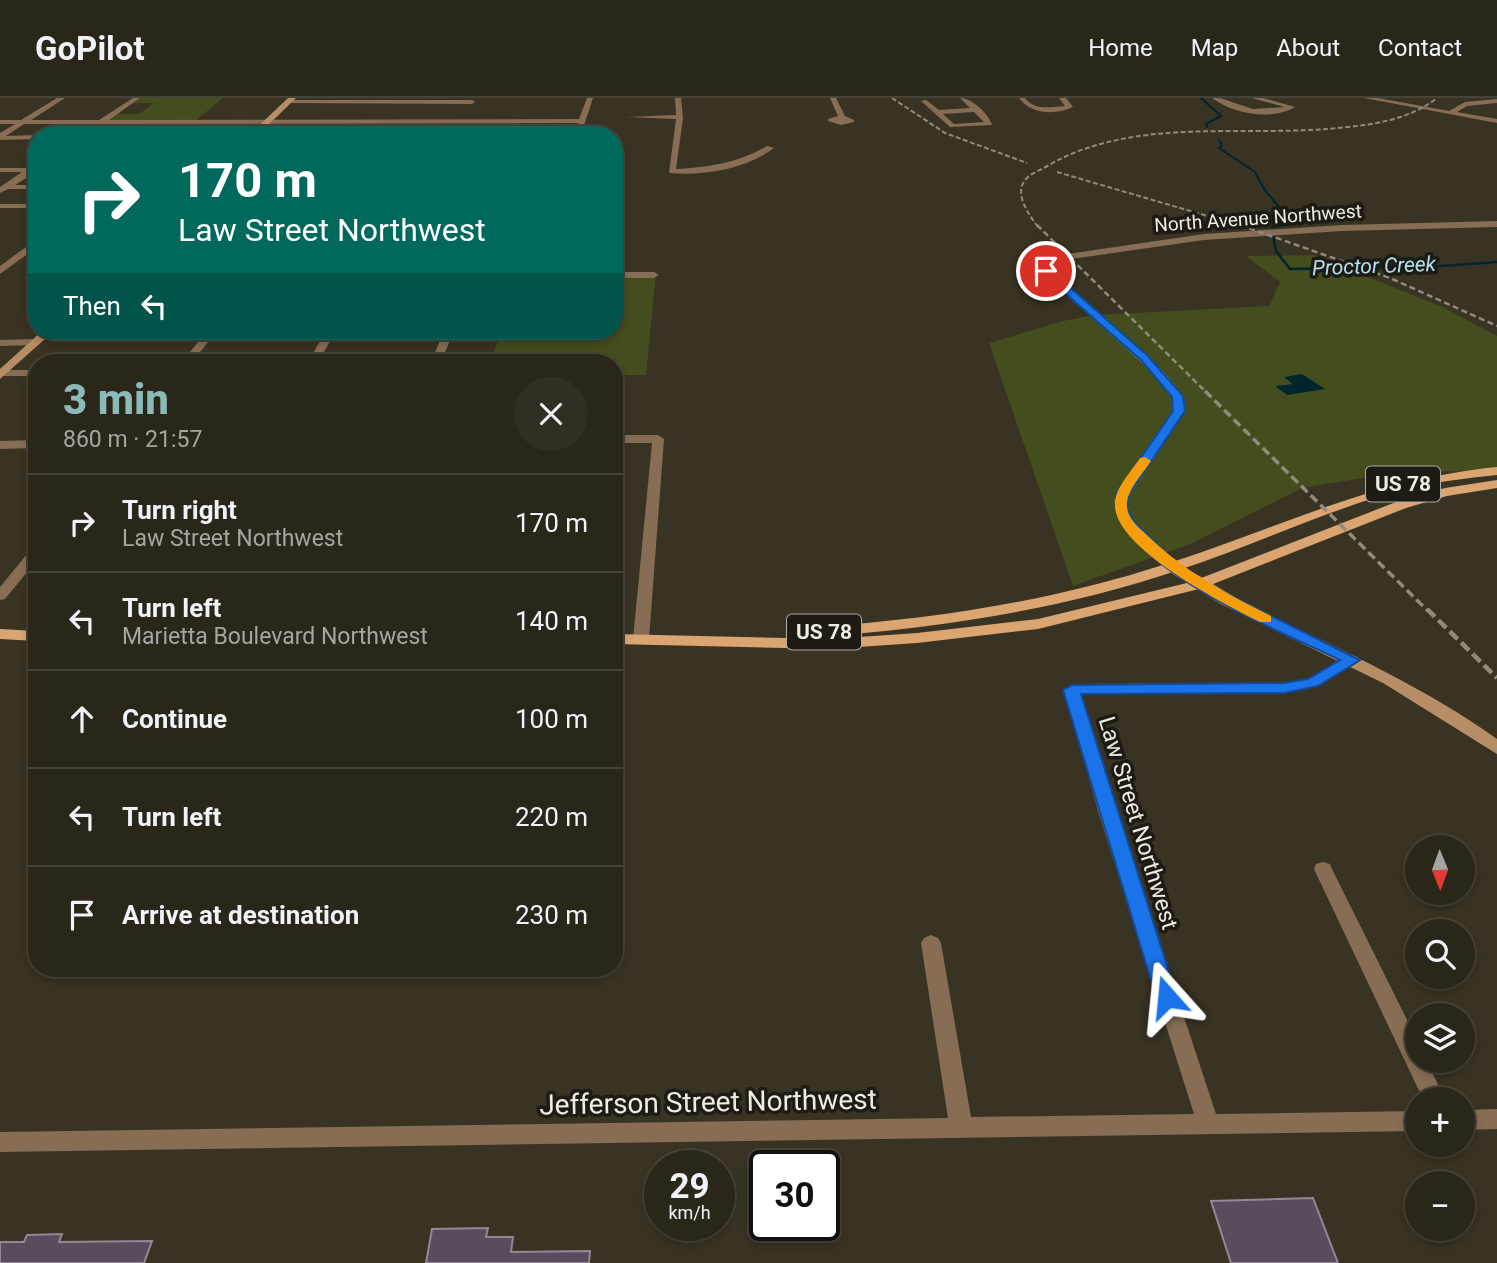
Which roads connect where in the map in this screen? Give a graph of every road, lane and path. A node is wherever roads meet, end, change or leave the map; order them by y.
1 (62, 98) edge
2 (137, 98) edge
3 (590, 98) edge
4 (678, 98) edge
5 (832, 98) edge
6 (1022, 98) edge
7 (1062, 98) edge
8 (1215, 98) edge
9 (1367, 98) edge
10 (964, 99) edge
11 (1258, 99) edge
12 (290, 100) edge
13 (473, 100) edge
14 (923, 100) edge
15 (951, 100) dead end
16 (938, 101) dead end
17 (1497, 101) edge
18 (1241, 102) dead end
19 (978, 110) junction
20 (937, 112) junction
21 (1450, 113) junction
22 (630, 117) dead end
23 (680, 117) junction
24 (842, 117) dead end
25 (460, 121) junction
26 (582, 121) junction
27 (1497, 121) edge
28 (0, 122) edge
29 (22, 122) junction
30 (99, 122) junction
31 (180, 122) junction
32 (267, 122) junction
33 (93, 126) edge
34 (175, 126) edge
35 (263, 126) edge
36 (456, 126) edge
37 (580, 126) edge
38 (0, 137) edge
39 (28, 137) edge
40 (770, 148) dead end
41 (28, 169) edge
42 (0, 170) edge
43 (28, 173) edge
44 (28, 188) edge
45 (3, 189) edge
46 (28, 205) edge
47 (0, 206) edge
48 (1497, 224) edge
49 (28, 249) edge
50 (2, 268) edge
51 (623, 275) edge
52 (654, 275) dead end
53 (37, 340) edge
54 (205, 340) edge
55 (35, 342) junction
56 (0, 343) edge
57 (193, 354) edge
58 (28, 373) edge
59 (1, 374) edge
60 (623, 439) edge
61 (0, 444) edge
62 (28, 444) edge
63 (1497, 471) edge
64 (1497, 484) edge
65 (28, 562) edge
66 (1173, 568) junction
67 (1198, 585) junction
68 (0, 596) edge
69 (920, 631) junction
70 (0, 634) edge
71 (28, 636) edge
72 (623, 639) edge
73 (641, 639) junction
74 (1352, 660) junction
75 (1497, 748) edge
76 (1323, 869) dead end
77 (931, 943) dead end
78 (1428, 1087) edge
79 (1497, 1119) edge
80 (1475, 1120) edge
81 (1405, 1121) edge
82 (1208, 1124) junction
83 (961, 1128) junction
84 (0, 1142) edge

1 - 29 street
2 - 30 street
3 - 26 street
4 - 23 street
5 - 24 street
6 - 7 street
8 - 11 street
9 - 21 street
10 - 15 street
10 - 19 street
11 - 18 street
12 - 13 street
12 - 32 main road
13 - 25 street
14 - 16 street
14 - 20 street
17 - 21 street
19 - 20 street
19 - 20 street
21 - 27 street
22 - 23 street
23 - 40 street
25 - 26 street
25 - 32 street
25 - 36 street
26 - 37 street
28 - 29 street
29 - 30 street
29 - 38 street
30 - 31 street
30 - 33 street
31 - 32 street
31 - 34 street
32 - 35 main road
38 - 39 street
41 - 42 street
43 - 45 street
44 - 45 street
46 - 47 street
48 - 66 street, North Avenue Northwest
49 - 50 street
51 - 52 street
53 - 55 main road
54 - 57 street
55 - 56 street
55 - 59 main road
58 - 59 street
60 - 73 street
61 - 62 street
63 - 66 main road, US 78
64 - 67 main road, US 78
65 - 68 street
66 - 67 main road
66 - 69 main road, US 78
67 - 69 main road, US 78
67 - 74 main road
69 - 73 main road, US 78
70 - 71 main road
72 - 73 main road, US 78
74 - 75 main road
74 - 82 street, Law Street Northwest
76 - 78 street
77 - 83 street
79 - 80 street
81 - 82 street, Jefferson Street Northwest
82 - 83 street, Jefferson Street Northwest
83 - 84 street, Jefferson Street Northwest

